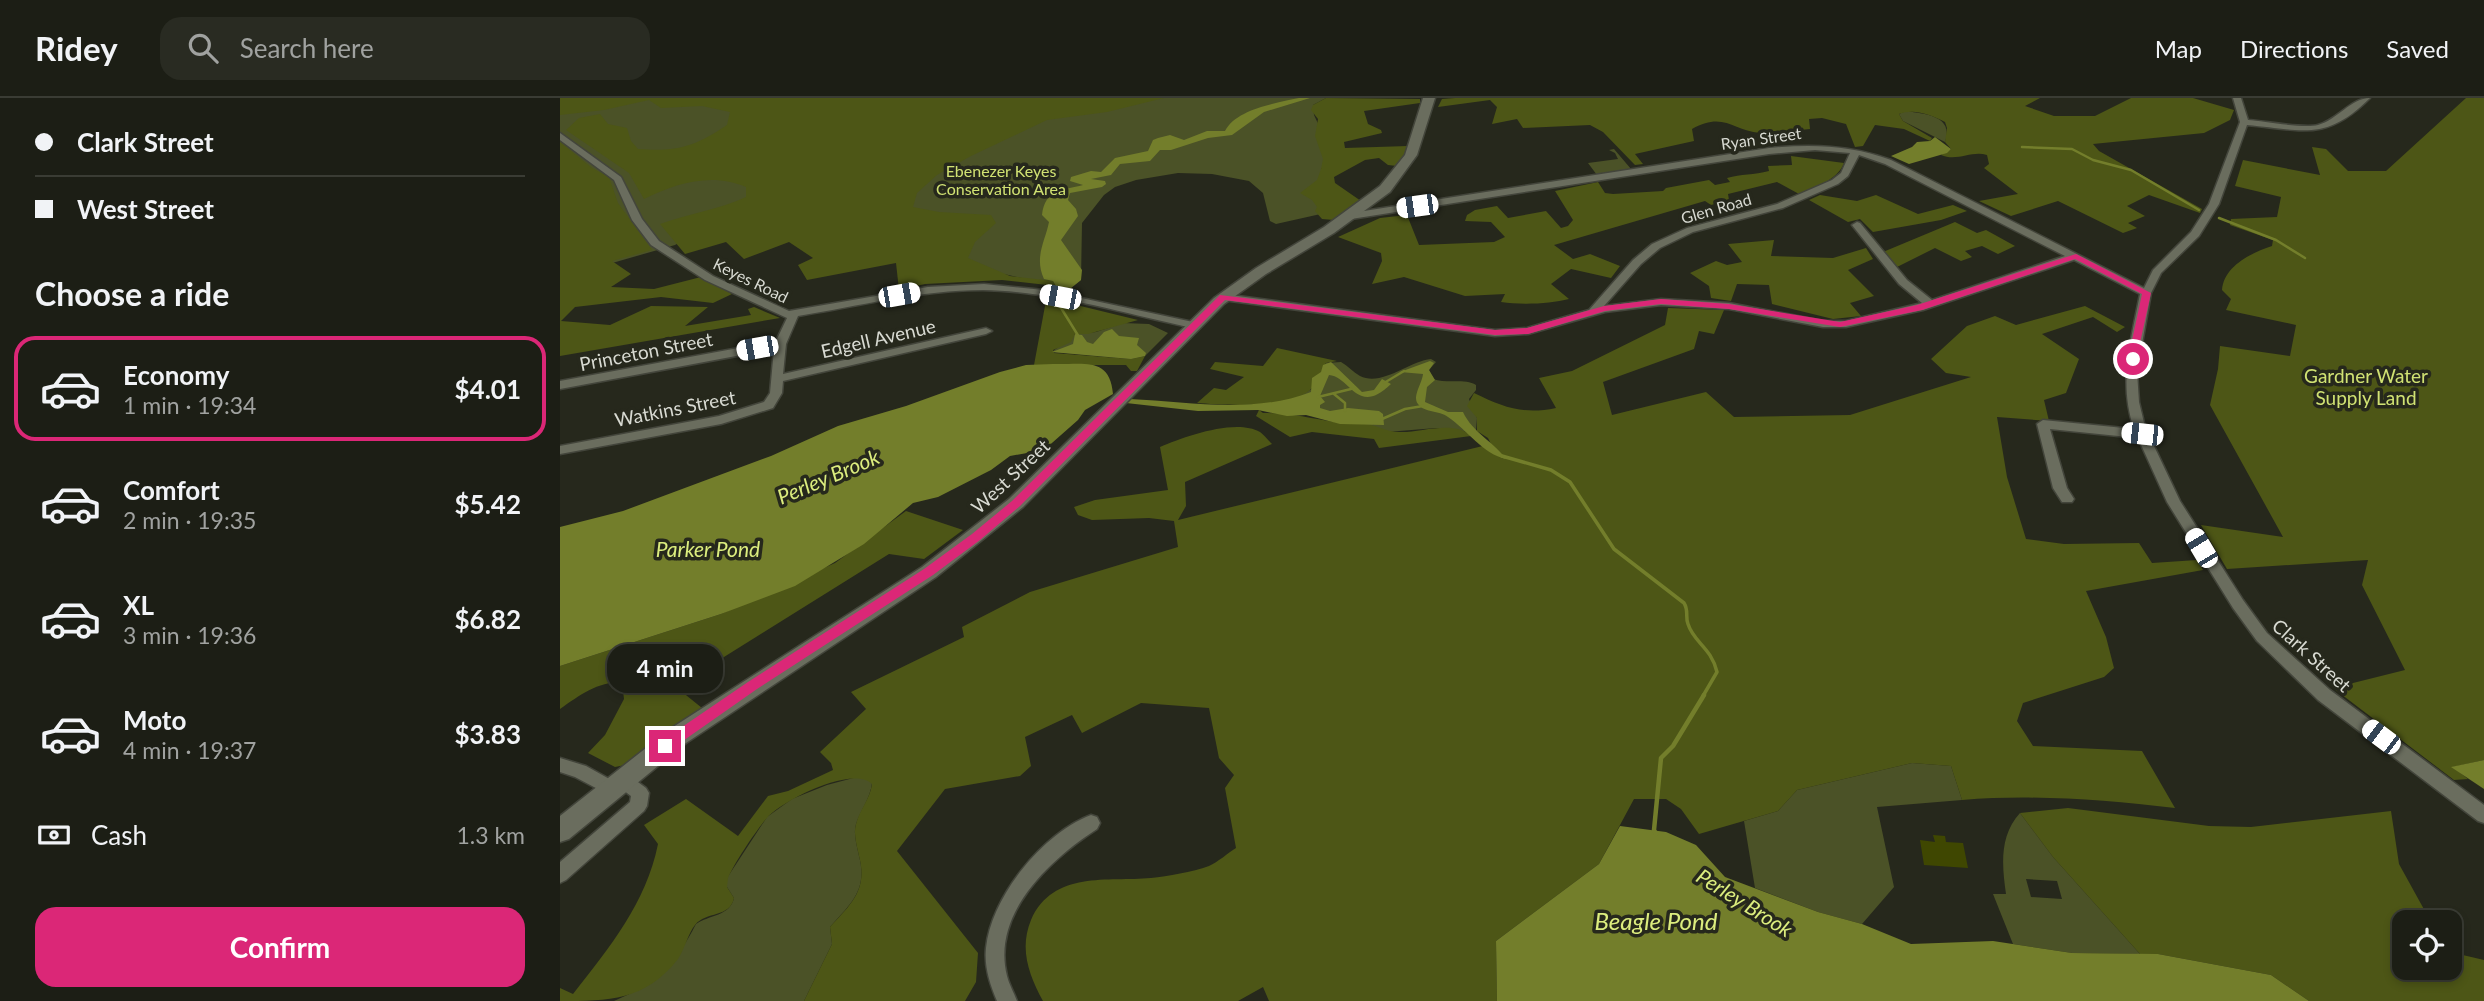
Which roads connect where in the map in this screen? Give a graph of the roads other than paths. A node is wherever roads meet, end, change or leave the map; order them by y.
1 (1429, 98) edge
2 (2237, 98) edge
3 (2365, 98) edge
4 (2244, 122) junction
5 (560, 136) edge
6 (1856, 151) junction
7 (1351, 216) junction
8 (1857, 225) dead end
9 (2076, 257) junction
10 (2146, 293) junction
11 (1223, 297) junction
12 (1930, 304) junction
13 (1592, 312) junction
14 (793, 316) junction
15 (1193, 325) junction
16 (986, 331) dead end
17 (780, 344) junction
18 (778, 379) junction
19 (560, 385) edge
20 (2142, 434) junction
21 (560, 450) edge
22 (2067, 499) dead end
23 (560, 765) edge
24 (616, 784) junction
25 (2484, 816) edge
26 (1091, 823) dead end
27 (560, 831) edge
28 (560, 874) edge
29 (1007, 1001) edge

1 - 7 main road, West Street
2 - 4 street
3 - 4 street
4 - 10 street, Clark Street
5 - 14 street, Keyes Road
6 - 7 street, Ryan Street
6 - 9 street, Ryan Street
6 - 13 street, Glen Road
7 - 11 main road, West Street
8 - 12 street
9 - 10 street, Ryan Street
9 - 12 street
10 - 20 street, Clark Street
11 - 13 street
11 - 15 main road, West Street
12 - 13 street
14 - 15 street, Keyes Road
14 - 17 street
15 - 24 main road, West Street
16 - 18 street, Edgell Avenue
17 - 18 street
17 - 19 street, Princeton Street
18 - 21 street, Watkins Street
20 - 22 street
20 - 25 street, Clark Street
23 - 24 street
24 - 27 main road, West Street
24 - 28 street
26 - 29 street

